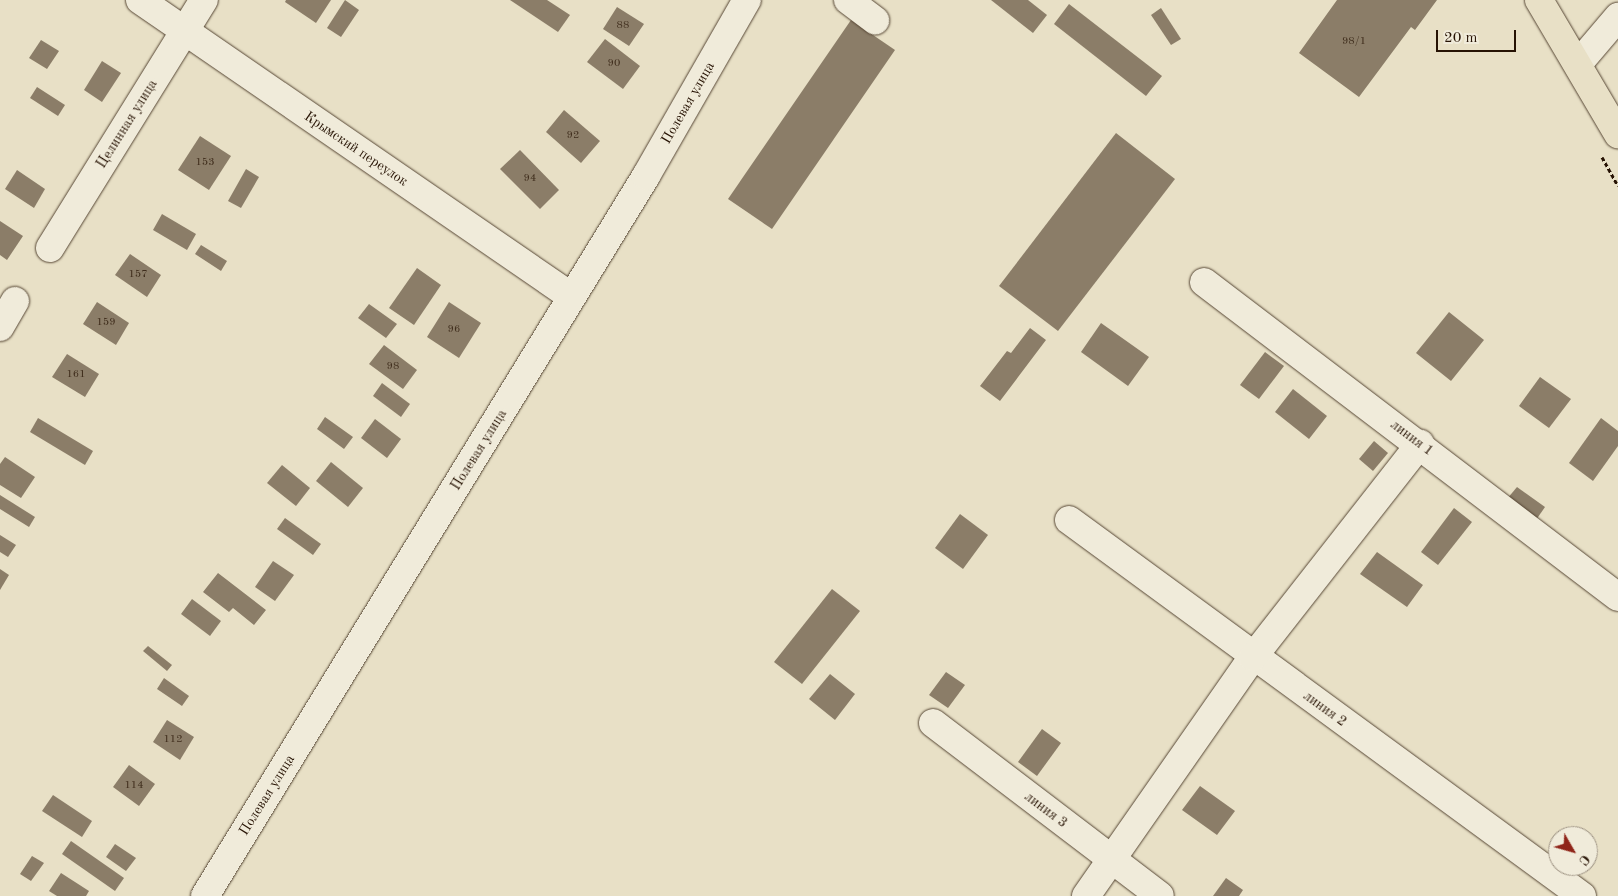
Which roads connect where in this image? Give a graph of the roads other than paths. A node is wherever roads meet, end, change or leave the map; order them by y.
1 (140, 0) edge
2 (204, 0) edge
3 (747, 0) edge
4 (848, 0) edge
5 (1539, 0) edge
6 (1618, 17) edge
7 (875, 20) dead end
8 (184, 32) junction
9 (1578, 64) junction
10 (1618, 134) edge
11 (50, 248) dead end
12 (1204, 282) dead end
13 (572, 297) junction
14 (15, 301) dead end
15 (0, 327) edge
16 (1420, 444) junction
17 (1069, 520) dead end
18 (1618, 597) edge
19 (1253, 657) junction
20 (933, 722) dead end
21 (1113, 861) junction
22 (205, 896) edge
23 (1086, 896) edge
24 (1160, 896) edge
25 (1582, 896) edge

1 - 8 street, Крымский переулок
2 - 8 street, Целинная улица
3 - 13 street, Полевая улица
4 - 7 street
5 - 9 main road
6 - 9 street
8 - 11 street, Целинная улица
8 - 13 street, Крымский переулок
9 - 10 main road
12 - 16 street, линия 1
13 - 22 street, Полевая улица
14 - 15 street
16 - 18 street, линия 1
16 - 19 street
17 - 19 street, линия 2
19 - 21 street
19 - 25 street, линия 2
20 - 21 street, линия 3
21 - 23 street
21 - 24 street, линия 3

